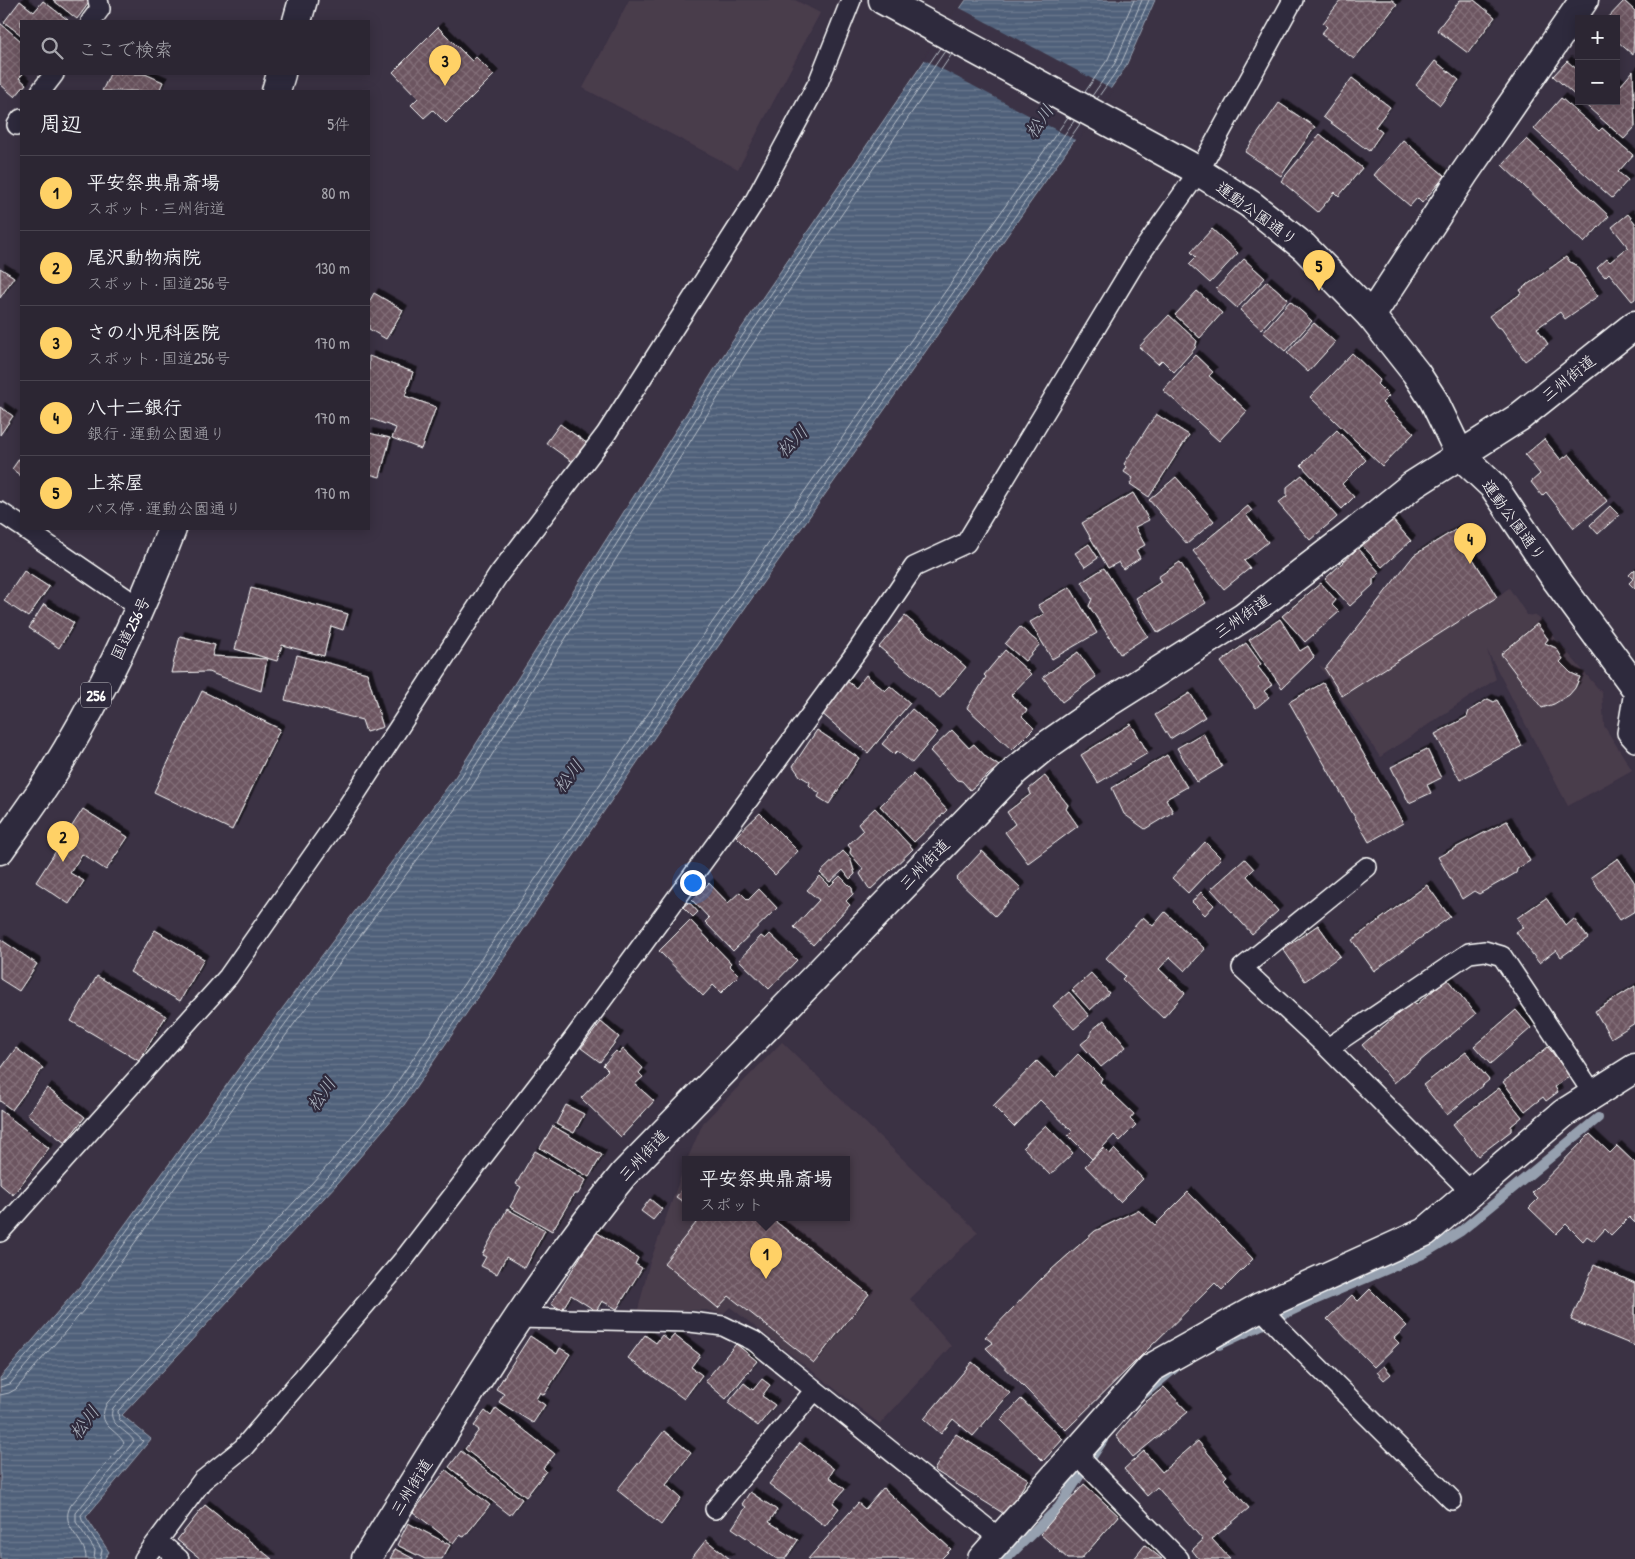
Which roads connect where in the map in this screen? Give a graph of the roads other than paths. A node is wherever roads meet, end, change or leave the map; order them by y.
1 (98, 0) edge
2 (303, 0) edge
3 (851, 0) edge
4 (883, 0) edge
5 (1293, 0) edge
6 (1584, 0) edge
7 (92, 20) edge
8 (297, 20) edge
9 (53, 75) edge
10 (281, 75) edge
11 (42, 90) edge
12 (276, 90) edge
13 (1193, 168) junction
14 (1371, 316) junction
15 (1635, 325) edge
16 (1460, 454) junction
17 (0, 512) edge
18 (20, 525) edge
19 (26, 530) edge
20 (172, 530) edge
21 (139, 607) junction
22 (1635, 686) edge
23 (1635, 742) edge
24 (0, 850) edge
25 (1366, 867) dead end
26 (1328, 1048) junction
27 (1635, 1068) edge
28 (1592, 1096) junction
29 (1472, 1193) junction
30 (0, 1232) edge
31 (1261, 1308) junction
32 (517, 1318) junction
33 (815, 1390) junction
34 (1077, 1455) junction
35 (1452, 1500) dead end
36 (715, 1509) dead end
37 (158, 1541) junction
38 (990, 1549) edge
39 (144, 1559) edge
40 (179, 1559) edge
41 (366, 1559) edge
42 (1179, 1559) edge

1 - 7 lane
2 - 8 main road
3 - 30 lane
4 - 13 main road, 運動公園通り
5 - 13 lane
6 - 14 main road
9 - 11 lane
10 - 12 main road
13 - 14 main road, 運動公園通り
13 - 37 lane
14 - 16 main road, 運動公園通り
15 - 16 main road, 三州街道
16 - 22 main road, 運動公園通り
16 - 32 main road, 三州街道
17 - 18 lane
19 - 21 lane
20 - 21 main road, 国道256号 / 256
21 - 24 main road, 国道256号 / 256
22 - 23 lane
25 - 26 lane
26 - 28 lane
26 - 29 lane
27 - 28 main road
28 - 29 main road
29 - 31 main road
31 - 34 main road
31 - 35 lane
32 - 33 lane
32 - 41 main road, 三州街道
33 - 36 lane
33 - 38 lane
34 - 38 main road
34 - 42 lane
37 - 39 lane
37 - 40 lane

